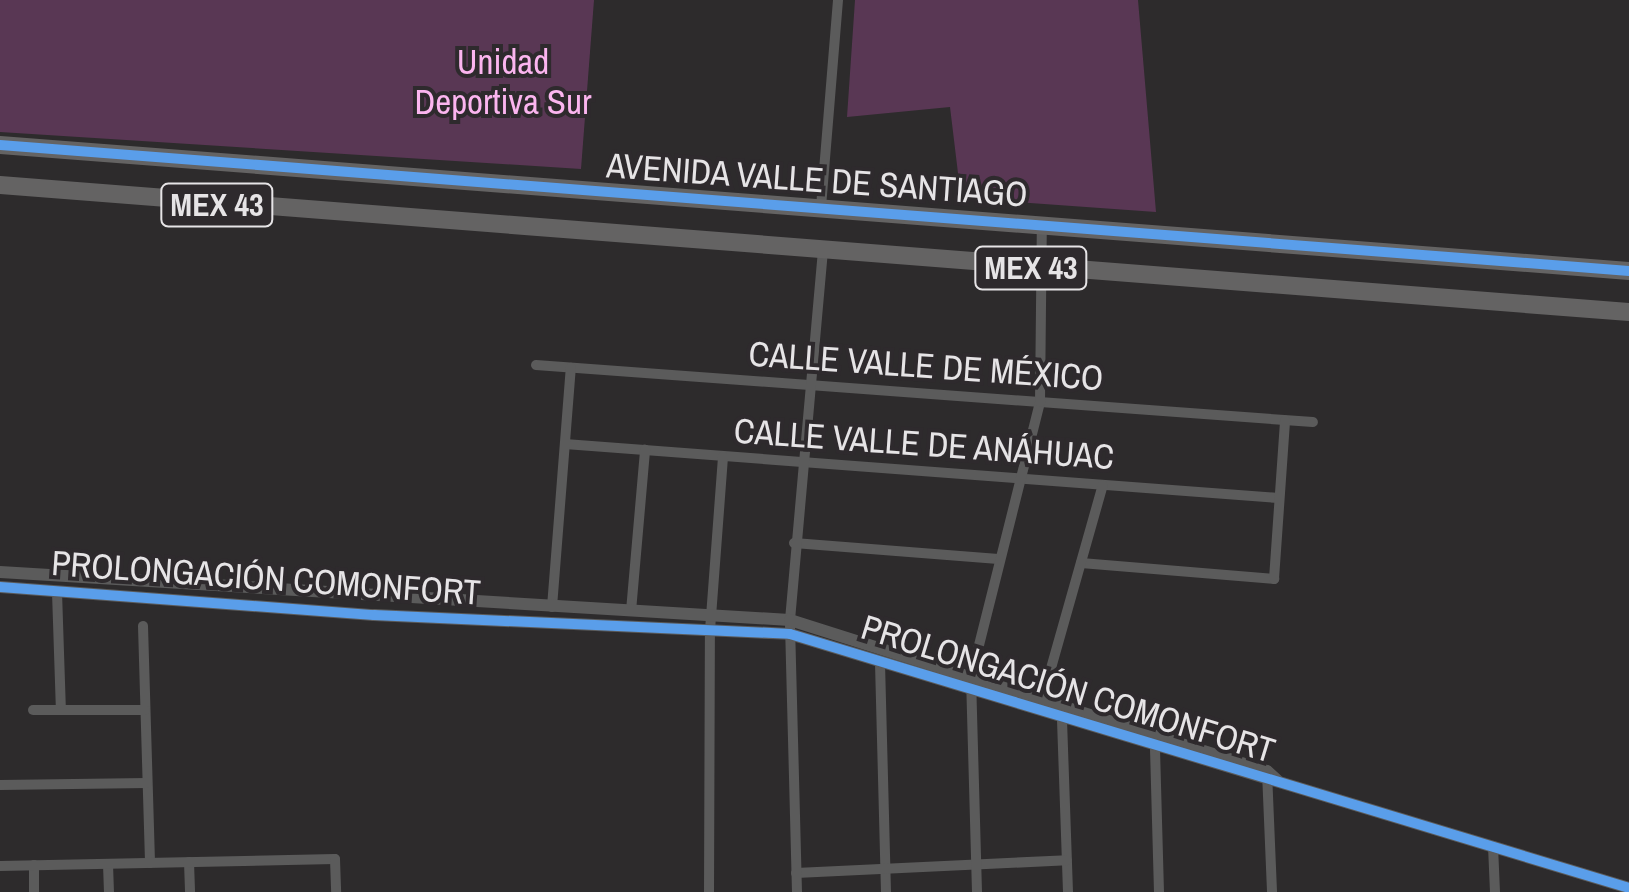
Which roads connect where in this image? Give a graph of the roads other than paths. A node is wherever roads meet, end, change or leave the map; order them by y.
1 (838, 0) edge
2 (0, 145) edge
3 (0, 185) edge
4 (821, 207) junction
5 (1042, 225) junction
6 (823, 252) junction
7 (1041, 268) junction
8 (1629, 271) edge
9 (1629, 312) edge
10 (536, 365) dead end
11 (571, 368) junction
12 (808, 385) junction
13 (1040, 402) junction
14 (1285, 420) junction
15 (1313, 422) dead end
16 (565, 444) junction
17 (645, 450) junction
18 (723, 456) junction
19 (800, 462) junction
20 (1019, 478) junction
21 (1103, 485) junction
22 (1280, 498) junction
23 (794, 544) junction
24 (998, 559) junction
25 (1081, 563) junction
26 (0, 572) edge
27 (0, 587) edge
28 (57, 592) junction
29 (552, 606) junction
30 (631, 611) junction
31 (711, 616) junction
32 (144, 626) dead end
33 (790, 627) junction
34 (710, 630) junction
35 (880, 662) junction
36 (971, 684) junction
37 (1042, 700) junction
38 (34, 710) dead end
39 (62, 710) junction
40 (145, 710) junction
41 (1062, 720) junction
42 (1154, 749) junction
43 (1271, 778) junction
44 (147, 783) junction
45 (0, 785) edge
46 (1493, 846) junction
47 (1067, 860) junction
48 (189, 862) junction
49 (150, 863) junction
50 (108, 864) junction
51 (976, 864) junction
52 (34, 865) junction
53 (0, 866) edge
54 (885, 869) junction
55 (796, 873) junction
56 (1623, 889) edge
57 (34, 892) edge
58 (109, 892) edge
59 (190, 892) edge
60 (336, 892) edge
61 (709, 892) edge
62 (797, 892) edge
63 (886, 892) edge
64 (977, 892) edge
65 (1068, 892) edge
66 (1158, 892) edge
67 (1272, 892) edge
68 (1495, 892) edge

1 - 4 street
2 - 4 main road, AVENIDA VALLE DE SANTIAGO / MEX 43
3 - 6 main road, AVENIDA VALLE DE SANTIAGO / MEX 43
4 - 5 main road, AVENIDA VALLE DE SANTIAGO / MEX 43
5 - 7 street
5 - 8 main road, AVENIDA VALLE DE SANTIAGO / MEX 43
6 - 7 main road, AVENIDA VALLE DE SANTIAGO / MEX 43
6 - 12 street
7 - 9 main road, AVENIDA VALLE DE SANTIAGO / MEX 43
7 - 13 street
10 - 11 street, CALLE VALLE DE MÉXICO
11 - 12 street, CALLE VALLE DE MÉXICO
11 - 16 street
12 - 13 street, CALLE VALLE DE MÉXICO
12 - 19 street
13 - 14 street, CALLE VALLE DE MÉXICO
13 - 20 street
14 - 15 street, CALLE VALLE DE MÉXICO
14 - 22 street
16 - 17 street, CALLE VALLE DE ANÁHUAC
16 - 29 street
17 - 18 street, CALLE VALLE DE ANÁHUAC
17 - 30 street
18 - 19 street, CALLE VALLE DE ANÁHUAC
18 - 31 street
19 - 20 street, CALLE VALLE DE ANÁHUAC
19 - 23 street
20 - 21 street, CALLE VALLE DE ANÁHUAC
20 - 24 street
21 - 22 street, CALLE VALLE DE ANÁHUAC
21 - 25 street
22 - 25 street
23 - 24 street
23 - 33 street
24 - 36 street
25 - 37 street
26 - 29 street, PROLONGACIÓN COMONFORT
27 - 28 street, PROLONGACIÓN COMONFORT
28 - 34 street, PROLONGACIÓN COMONFORT
28 - 39 street
29 - 30 street, PROLONGACIÓN COMONFORT
30 - 31 street, PROLONGACIÓN COMONFORT
31 - 33 street, PROLONGACIÓN COMONFORT
31 - 34 street
32 - 40 street
33 - 34 street, PROLONGACIÓN COMONFORT
33 - 35 street, PROLONGACIÓN COMONFORT
33 - 36 street, PROLONGACIÓN COMONFORT
33 - 55 street
34 - 61 street
35 - 36 street, PROLONGACIÓN COMONFORT
35 - 54 street
36 - 37 street, PROLONGACIÓN COMONFORT
36 - 41 street, PROLONGACIÓN COMONFORT
36 - 51 street
37 - 43 street, PROLONGACIÓN COMONFORT
38 - 39 street
39 - 40 street
40 - 44 street
41 - 42 street, PROLONGACIÓN COMONFORT
41 - 47 street
42 - 43 street, PROLONGACIÓN COMONFORT
42 - 66 street
43 - 46 street, PROLONGACIÓN COMONFORT
43 - 67 street
44 - 45 street
44 - 49 street
46 - 56 street, PROLONGACIÓN COMONFORT
46 - 68 street
47 - 51 street
47 - 65 street
48 - 49 street
48 - 59 street
48 - 60 street
49 - 50 street
50 - 52 street
50 - 58 street
51 - 54 street
51 - 64 street
52 - 53 street
52 - 57 street
54 - 55 street
54 - 63 street
55 - 62 street

